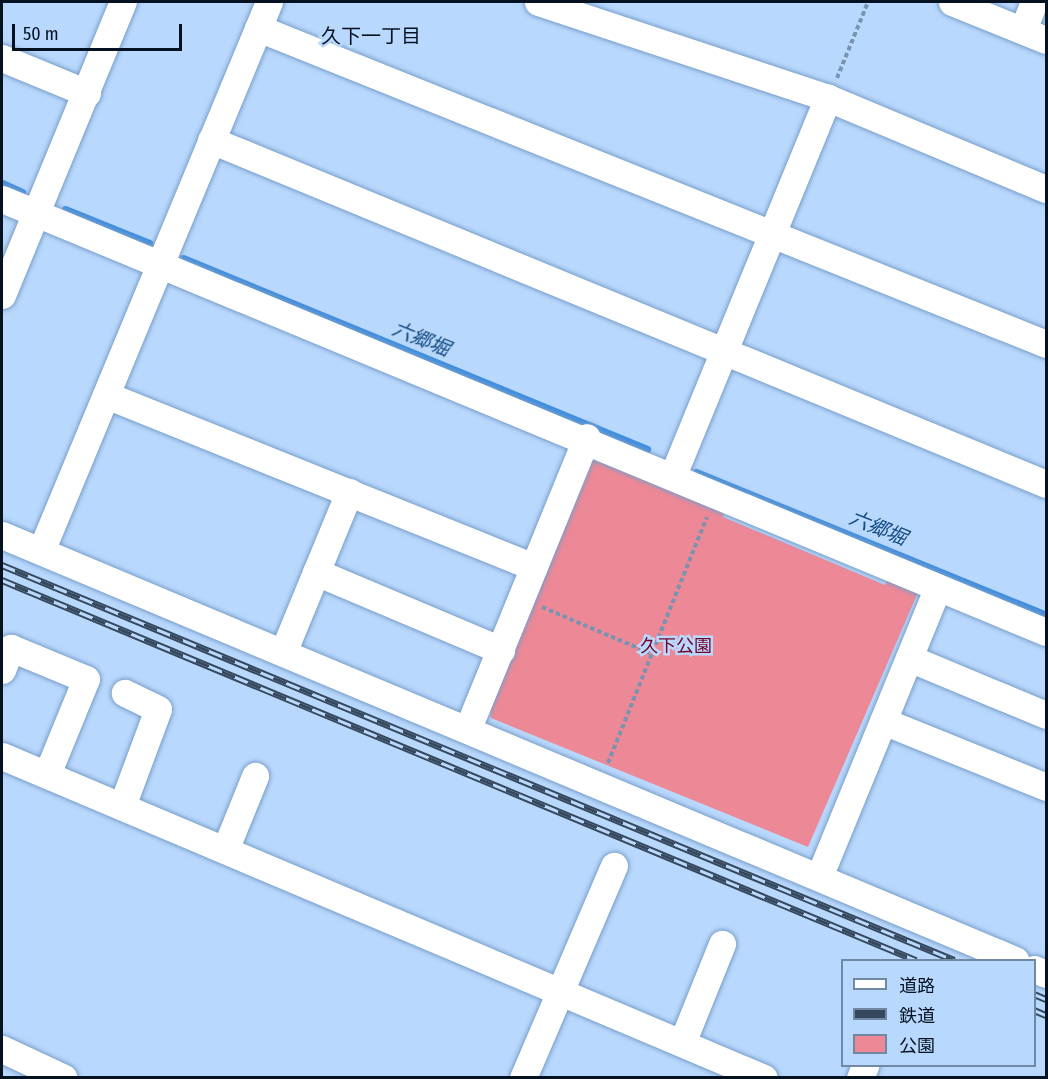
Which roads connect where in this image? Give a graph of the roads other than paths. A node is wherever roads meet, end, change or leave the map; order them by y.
1 (123, 2) edge
2 (269, 2) edge
3 (538, 2) edge
4 (952, 2) edge
5 (1034, 2) edge
6 (258, 28) junction
7 (1035, 35) edge
8 (2, 58) edge
9 (87, 93) junction
10 (828, 98) junction
11 (210, 140) junction
12 (1047, 189) edge
13 (2, 199) edge
14 (37, 211) junction
15 (773, 232) junction
16 (161, 261) junction
17 (2, 295) edge
18 (1047, 344) edge
19 (722, 355) junction
20 (106, 395) junction
21 (587, 437) junction
22 (673, 475) junction
23 (1047, 484) edge
24 (349, 492) junction
25 (2, 535) edge
26 (41, 551) junction
27 (534, 567) junction
28 (316, 572) junction
29 (938, 587) junction
30 (1047, 632) edge
31 (284, 650) junction
32 (501, 650) junction
33 (909, 658) junction
34 (2, 670) edge
35 (125, 693) dead end
36 (1047, 715) edge
37 (883, 721) junction
38 (468, 728) junction
39 (2, 756) edge
40 (47, 774) junction
41 (255, 776) dead end
42 (1047, 787) edge
43 (122, 806) junction
44 (225, 850) junction
45 (614, 866) dead end
46 (819, 877) junction
47 (722, 944) dead end
48 (1013, 959) edge
49 (558, 991) junction
50 (682, 1043) junction
51 (2, 1049) edge
52 (64, 1077) edge
53 (523, 1077) edge
54 (764, 1077) edge

1 - 9 street
2 - 6 street
3 - 10 street
4 - 7 street
5 - 7 street
6 - 11 street
6 - 15 street
8 - 9 street
9 - 14 street
10 - 12 street
10 - 15 street
11 - 16 street
11 - 19 street
13 - 14 street
14 - 16 street
14 - 17 street
15 - 18 street
15 - 19 street
16 - 20 street
16 - 21 street
19 - 22 street
19 - 23 street
20 - 24 street
20 - 26 street
21 - 22 street
21 - 27 street
22 - 29 street
24 - 27 street
24 - 28 street
25 - 26 street
26 - 31 street
27 - 32 street
28 - 31 street
28 - 32 street
29 - 30 street
29 - 33 street
31 - 38 street
32 - 38 street
33 - 36 street
33 - 37 street
34 - 40 street
35 - 43 street
37 - 42 street
37 - 46 street
38 - 46 street
39 - 40 street
40 - 43 street
41 - 44 street
43 - 44 street
44 - 49 street
45 - 49 street
46 - 48 street
47 - 50 street
49 - 50 street
49 - 53 street
50 - 54 street
51 - 52 street

